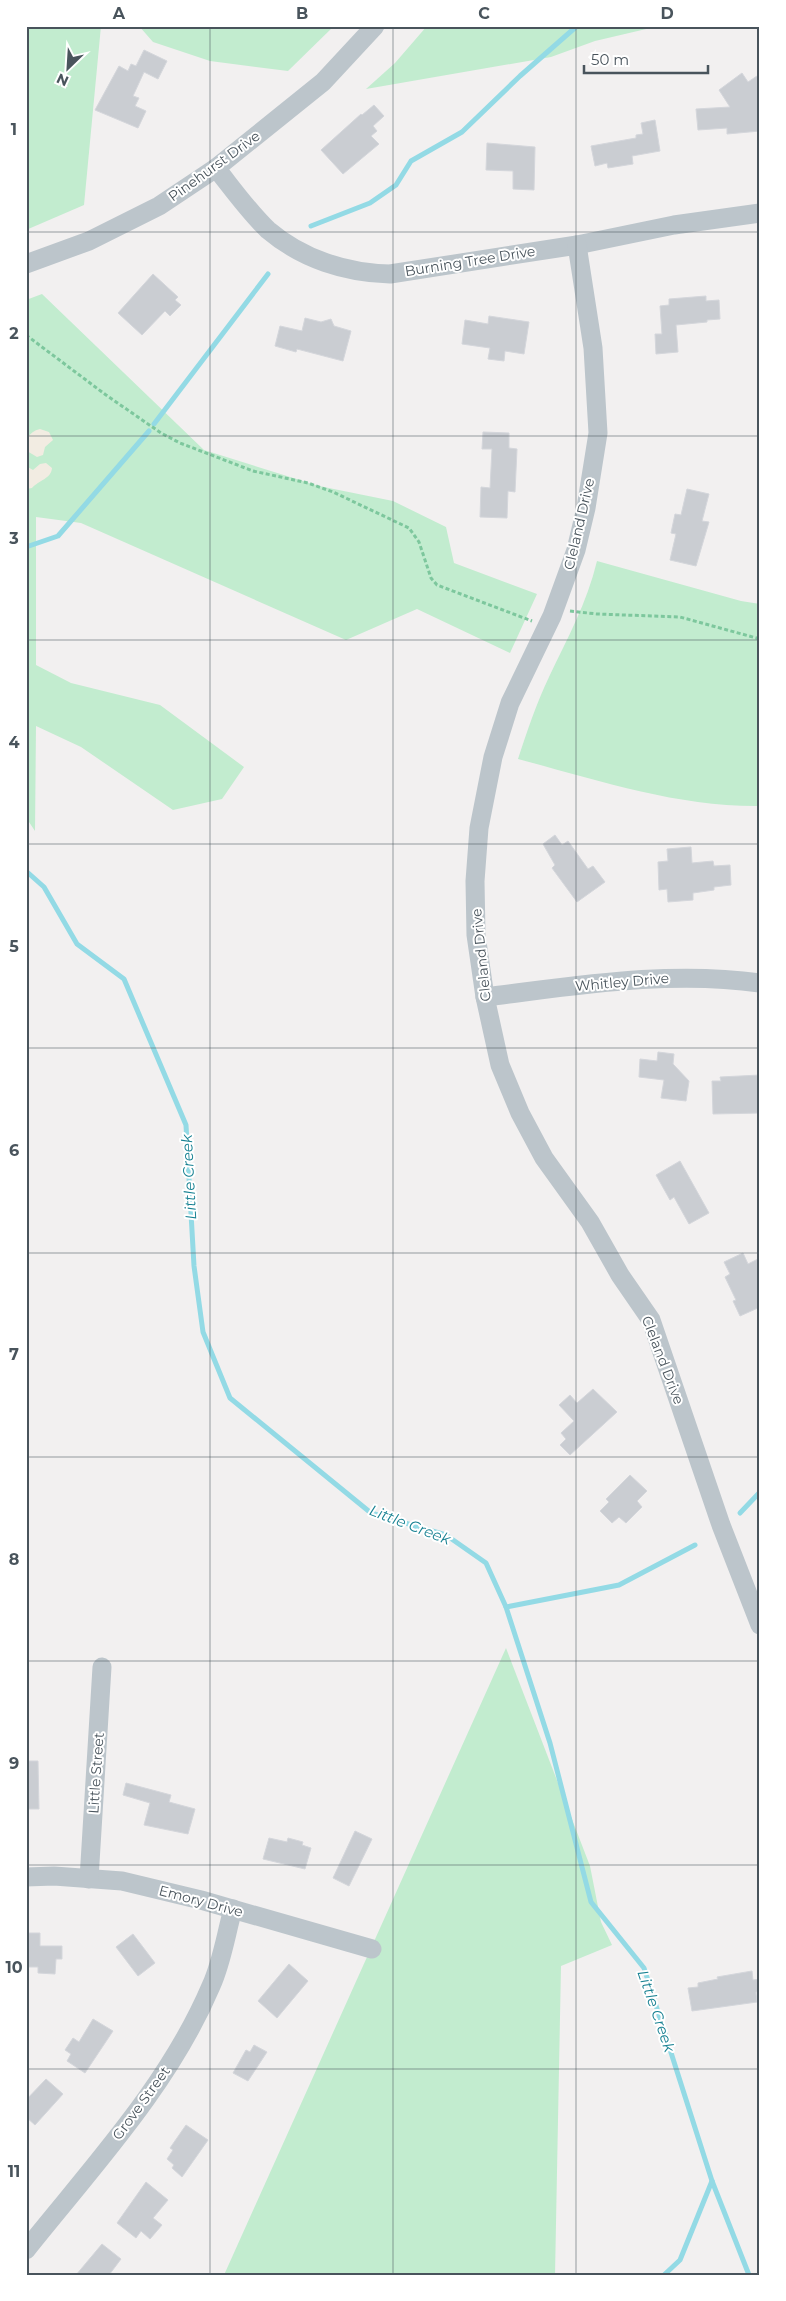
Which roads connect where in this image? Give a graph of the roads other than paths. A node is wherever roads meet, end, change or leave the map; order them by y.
1 (374, 26) edge
2 (216, 168) junction
3 (760, 213) edge
4 (577, 245) junction
5 (26, 264) edge
6 (760, 983) edge
7 (485, 997) junction
8 (760, 1625) edge
9 (102, 1667) dead end
10 (26, 1877) edge
11 (89, 1879) junction
12 (233, 1909) junction
13 (372, 1949) dead end
14 (26, 2250) edge

1 - 2 street, Pinehurst Drive
2 - 4 street, Burning Tree Drive
2 - 5 street, Pinehurst Drive
3 - 4 street, Burning Tree Drive
4 - 7 street, Cleland Drive
6 - 7 street, Whitley Drive
7 - 8 street, Cleland Drive
9 - 11 street, Little Street
10 - 11 street, Emory Drive
11 - 12 street, Emory Drive
12 - 13 street, Emory Drive
12 - 14 street, Grove Street

